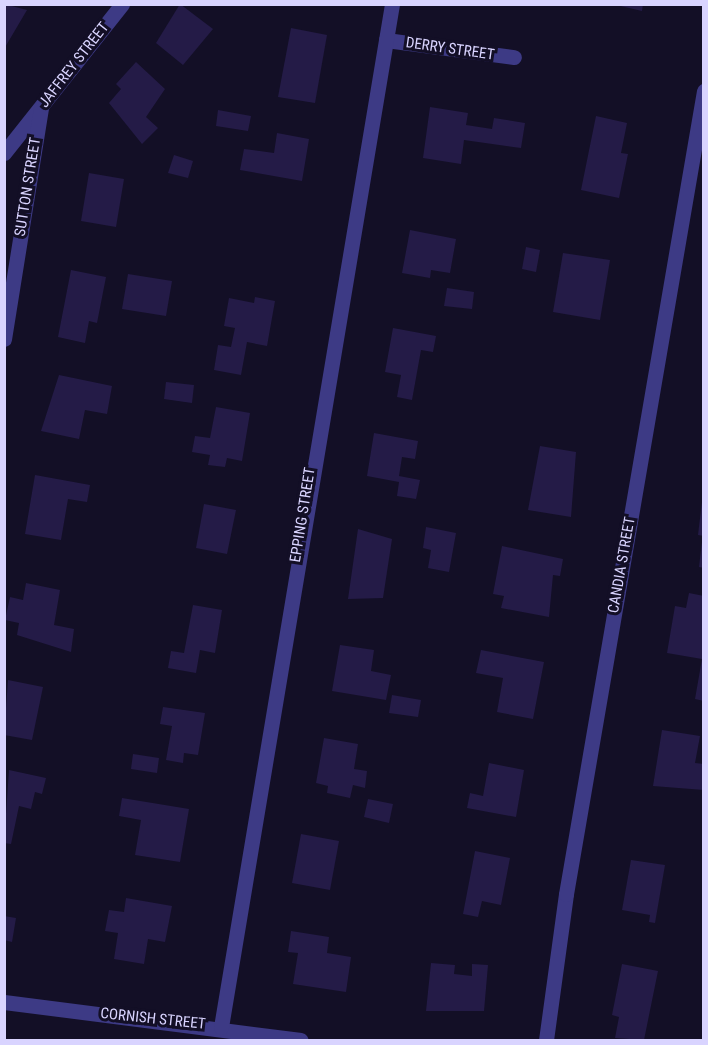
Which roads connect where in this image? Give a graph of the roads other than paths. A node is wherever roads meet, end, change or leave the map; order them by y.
1 (122, 4) edge
2 (392, 4) edge
3 (386, 40) junction
4 (514, 57) dead end
5 (704, 90) edge
6 (41, 107) junction
7 (4, 153) edge
8 (4, 339) edge
9 (4, 1002) edge
10 (221, 1027) junction
11 (301, 1041) edge
12 (546, 1041) edge

1 - 6 street, JAFFREY STREET
2 - 3 street, EPPING STREET
3 - 4 street, DERRY STREET
3 - 10 street, EPPING STREET
5 - 12 street, CANDIA STREET
6 - 7 street, JAFFREY STREET
6 - 8 street, SUTTON STREET
9 - 10 street, CORNISH STREET
10 - 11 street, CORNISH STREET

